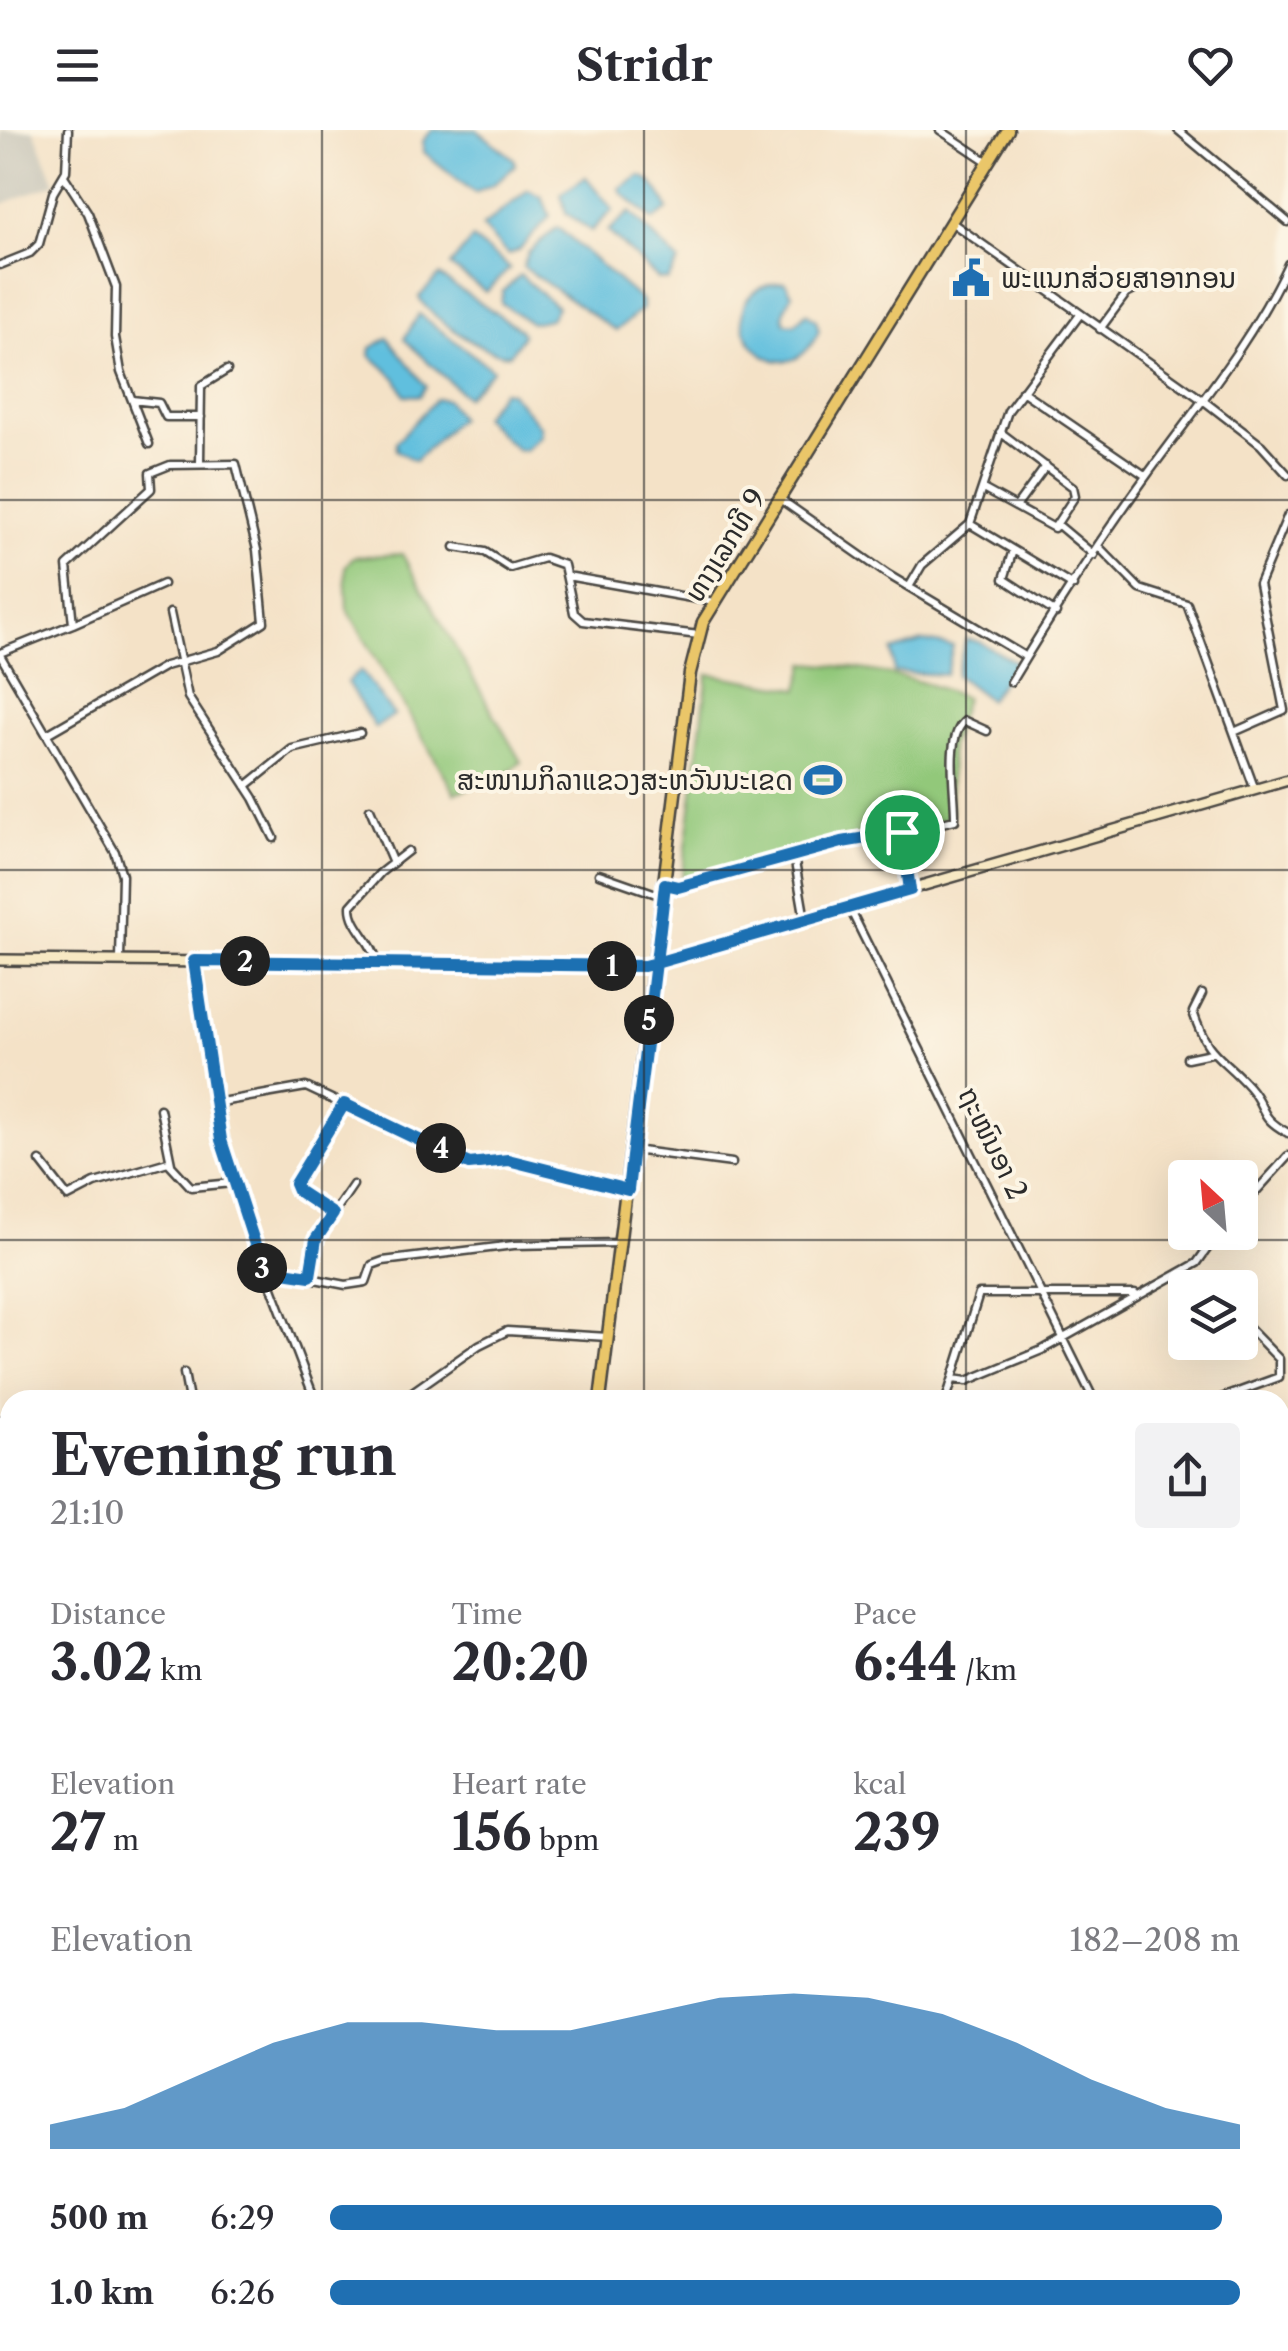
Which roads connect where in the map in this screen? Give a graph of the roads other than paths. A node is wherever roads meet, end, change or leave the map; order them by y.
1 (68, 130) edge
2 (940, 130) edge
3 (1008, 130) edge
4 (1178, 130) edge
5 (988, 162) junction
6 (64, 176) junction
7 (952, 222) junction
8 (1288, 222) edge
9 (1288, 264) edge
10 (0, 265) edge
11 (1150, 282) dead end
12 (1080, 316) junction
13 (1100, 329) junction
14 (227, 370) dead end
15 (1022, 391) junction
16 (131, 400) junction
17 (1204, 401) junction
18 (201, 416) junction
19 (1000, 432) junction
20 (149, 444) dead end
21 (200, 463) junction
22 (1046, 466) junction
23 (1288, 475) edge
24 (1146, 476) junction
25 (983, 488) junction
26 (780, 499) junction
27 (1016, 507) junction
28 (1288, 516) edge
29 (970, 524) junction
30 (1057, 524) junction
31 (455, 546) dead end
32 (1014, 550) junction
33 (1096, 551) junction
34 (567, 576) junction
35 (163, 584) dead end
36 (1073, 586) junction
37 (909, 587) junction
38 (716, 602) junction
39 (170, 613) dead end
40 (1056, 613) junction
41 (73, 624) junction
42 (699, 636) junction
43 (1026, 657) junction
44 (1, 659) edge
45 (178, 661) junction
46 (1012, 682) dead end
47 (987, 731) dead end
48 (1234, 732) junction
49 (360, 733) dead end
50 (47, 734) junction
51 (1288, 780) edge
52 (246, 786) junction
53 (1255, 790) junction
54 (370, 809) dead end
55 (902, 832) junction
56 (274, 838) dead end
57 (408, 851) dead end
58 (392, 862) junction
59 (795, 862) dead end
60 (598, 874) dead end
61 (664, 890) junction
62 (910, 890) junction
63 (849, 907) junction
64 (805, 920) junction
65 (0, 960) edge
66 (120, 960) junction
67 (194, 961) junction
68 (377, 962) junction
69 (656, 963) junction
70 (1202, 994) dead end
71 (1211, 1053) junction
72 (1187, 1058) dead end
73 (215, 1103) junction
74 (344, 1104) junction
75 (160, 1109) dead end
76 (1288, 1134) edge
77 (632, 1150) junction
78 (1288, 1156) edge
79 (40, 1161) dead end
80 (170, 1163) junction
81 (732, 1163) dead end
82 (232, 1182) junction
83 (352, 1185) dead end
84 (1258, 1189) edge
85 (628, 1190) junction
86 (333, 1214) junction
87 (621, 1243) junction
88 (1207, 1250) edge
89 (263, 1269) junction
90 (310, 1276) junction
91 (1042, 1292) junction
92 (1137, 1294) junction
93 (1064, 1336) junction
94 (1258, 1337) edge
95 (608, 1338) junction
96 (184, 1373) dead end
97 (952, 1379) junction
98 (187, 1390) edge
99 (310, 1390) edge
100 (415, 1390) edge
101 (601, 1390) edge
102 (949, 1390) edge
103 (1089, 1390) edge
104 (1249, 1390) edge

1 - 6 street
2 - 5 street
3 - 5 main road, ທາງເລກທີ 9
4 - 8 street
5 - 7 main road, ທາງເລກທີ 9
6 - 10 street
6 - 16 street
7 - 12 street
7 - 26 main road, ທາງເລກທີ 9
9 - 17 street
11 - 13 street
12 - 13 street
12 - 15 street
13 - 17 street
14 - 18 street
15 - 19 street
15 - 24 street
16 - 18 street
16 - 20 street
17 - 23 street
17 - 24 street
18 - 21 street
19 - 22 street
19 - 25 street
21 - 41 street
21 - 45 street
22 - 27 street
22 - 30 street
24 - 33 street
25 - 27 street
25 - 29 street
26 - 37 street
26 - 38 main road, ທາງເລກທີ 9
27 - 30 street
28 - 48 street
29 - 32 street
29 - 37 street
30 - 33 street
31 - 34 street
32 - 36 street
32 - 40 street
33 - 36 street
33 - 48 street
34 - 38 street
34 - 42 street
35 - 41 street
36 - 40 street
37 - 43 street
38 - 42 main road, ທາງເລກທີ 9
39 - 45 street
40 - 43 street
41 - 44 street
42 - 61 main road, ທາງເລກທີ 9
43 - 46 street
44 - 50 street
45 - 50 street
45 - 52 street
47 - 55 street
48 - 53 street
49 - 52 street
50 - 66 street
51 - 53 street
52 - 56 street
53 - 62 street
54 - 58 street
55 - 61 street
55 - 62 street
57 - 58 street
58 - 68 street
59 - 64 street
60 - 61 street
61 - 69 main road, ທາງເລກທີ 9
62 - 63 street
63 - 64 street
63 - 91 street, ຖະໜົນອາ 2
64 - 69 street
65 - 66 street
66 - 67 street
67 - 68 street
67 - 73 street
68 - 69 street
69 - 77 main road, ທາງເລກທີ 9
70 - 71 street
71 - 72 street
71 - 76 street
73 - 74 street
73 - 82 street
74 - 85 street
74 - 86 street
75 - 80 street
77 - 81 street
77 - 85 main road, ທາງເລກທີ 9
78 - 84 street
79 - 80 street
80 - 82 street
82 - 89 street
83 - 86 street
85 - 87 main road, ທາງເລກທີ 9
86 - 90 street
87 - 90 street
87 - 95 main road, ທາງເລກທີ 9
88 - 92 street
89 - 90 street
89 - 99 street
91 - 92 street
91 - 93 street, ຖະໜົນອາ 2
91 - 97 street
92 - 93 street
93 - 97 street
93 - 103 street, ຖະໜົນອາ 2
94 - 104 street
95 - 100 street
95 - 101 main road, ທາງເລກທີ 9
96 - 98 street
97 - 102 street

